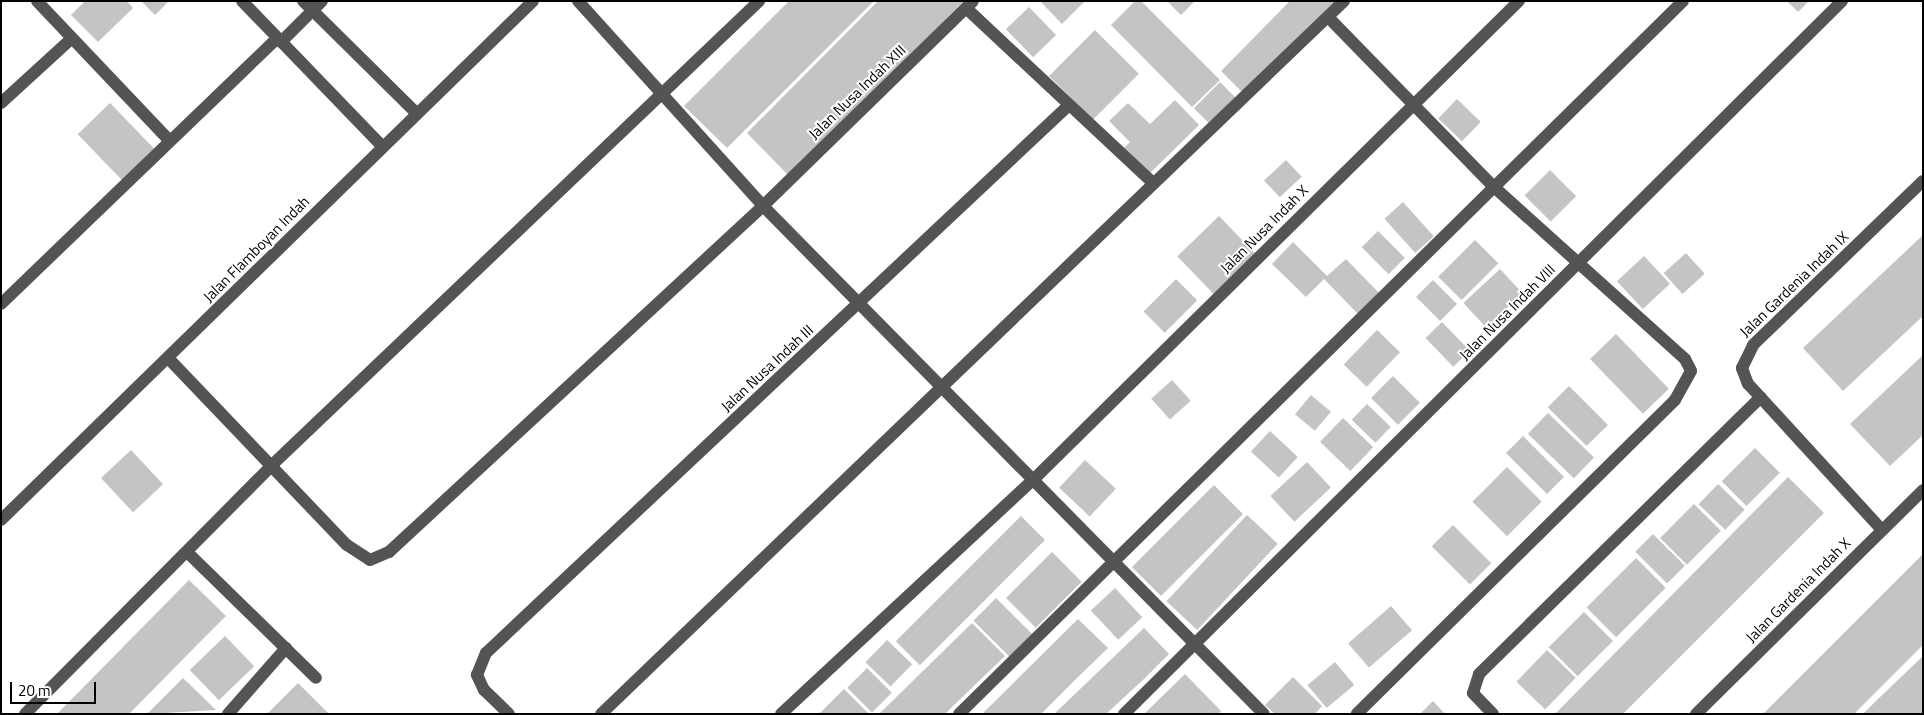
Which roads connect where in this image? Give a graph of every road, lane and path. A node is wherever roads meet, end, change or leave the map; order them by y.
1 (37, 1) edge
2 (242, 1) edge
3 (303, 1) edge
4 (322, 1) edge
5 (533, 1) edge
6 (578, 1) edge
7 (758, 1) edge
8 (1344, 1) edge
9 (1518, 1) edge
10 (1683, 1) edge
11 (1842, 1) edge
12 (970, 5) edge
13 (312, 11) junction
14 (1328, 16) junction
15 (71, 39) junction
16 (279, 40) junction
17 (661, 95) junction
18 (1, 104) edge
19 (1069, 105) junction
20 (1414, 105) junction
21 (416, 113) junction
22 (170, 141) junction
23 (382, 146) junction
24 (1923, 181) edge
25 (1153, 183) junction
26 (1494, 187) junction
27 (763, 206) junction
28 (1579, 264) junction
29 (1, 304) edge
30 (860, 304) junction
31 (169, 359) junction
32 (940, 386) junction
33 (1760, 397) junction
34 (272, 465) junction
35 (1032, 481) junction
36 (1923, 490) edge
37 (1, 520) edge
38 (1882, 530) junction
39 (187, 552) junction
40 (1112, 562) junction
41 (1195, 646) junction
42 (286, 648) junction
43 (316, 678) dead end
44 (24, 714) edge
45 (228, 714) edge
46 (509, 714) edge
47 (601, 714) edge
48 (781, 714) edge
49 (959, 714) edge
50 (1124, 714) edge
51 (1264, 714) edge
52 (1357, 714) edge
53 (1493, 714) edge
54 (1696, 714) edge

1 - 15 street
2 - 16 street
3 - 13 street
4 - 13 street
5 - 21 street, Jalan Flamboyan Indah
6 - 17 street
7 - 17 street
8 - 14 street
9 - 20 street, Jalan Nusa Indah X
10 - 26 street
11 - 28 street, Jalan Nusa Indah VIII
12 - 19 street
12 - 27 street, Jalan Nusa Indah XIII
13 - 16 street
13 - 21 street
14 - 20 street
14 - 25 street
15 - 18 street
15 - 22 street
16 - 22 street
16 - 23 street
17 - 27 street
17 - 34 street
19 - 25 street
19 - 30 street, Jalan Nusa Indah III
20 - 26 street
20 - 35 street, Jalan Nusa Indah X
21 - 23 street, Jalan Flamboyan Indah
22 - 29 street
23 - 31 street, Jalan Flamboyan Indah
24 - 33 street, Jalan Gardenia Indah IX
25 - 32 street
26 - 28 street
26 - 40 street
27 - 30 street
27 - 34 street, Jalan Nusa Indah XIII
28 - 41 street, Jalan Nusa Indah VIII
28 - 52 street
30 - 32 street
30 - 46 street, Jalan Nusa Indah III
31 - 34 street, Jalan Nusa Indah XIII
31 - 37 street, Jalan Flamboyan Indah
32 - 35 street
32 - 47 street
33 - 38 street, Jalan Gardenia Indah IX
33 - 53 street
34 - 39 street
35 - 40 street
35 - 48 street, Jalan Nusa Indah X
36 - 38 street, Jalan Gardenia Indah X
38 - 54 street, Jalan Gardenia Indah X
39 - 42 street
39 - 44 street
40 - 41 street
40 - 49 street
41 - 50 street, Jalan Nusa Indah VIII
41 - 51 street
42 - 43 street
42 - 45 street

